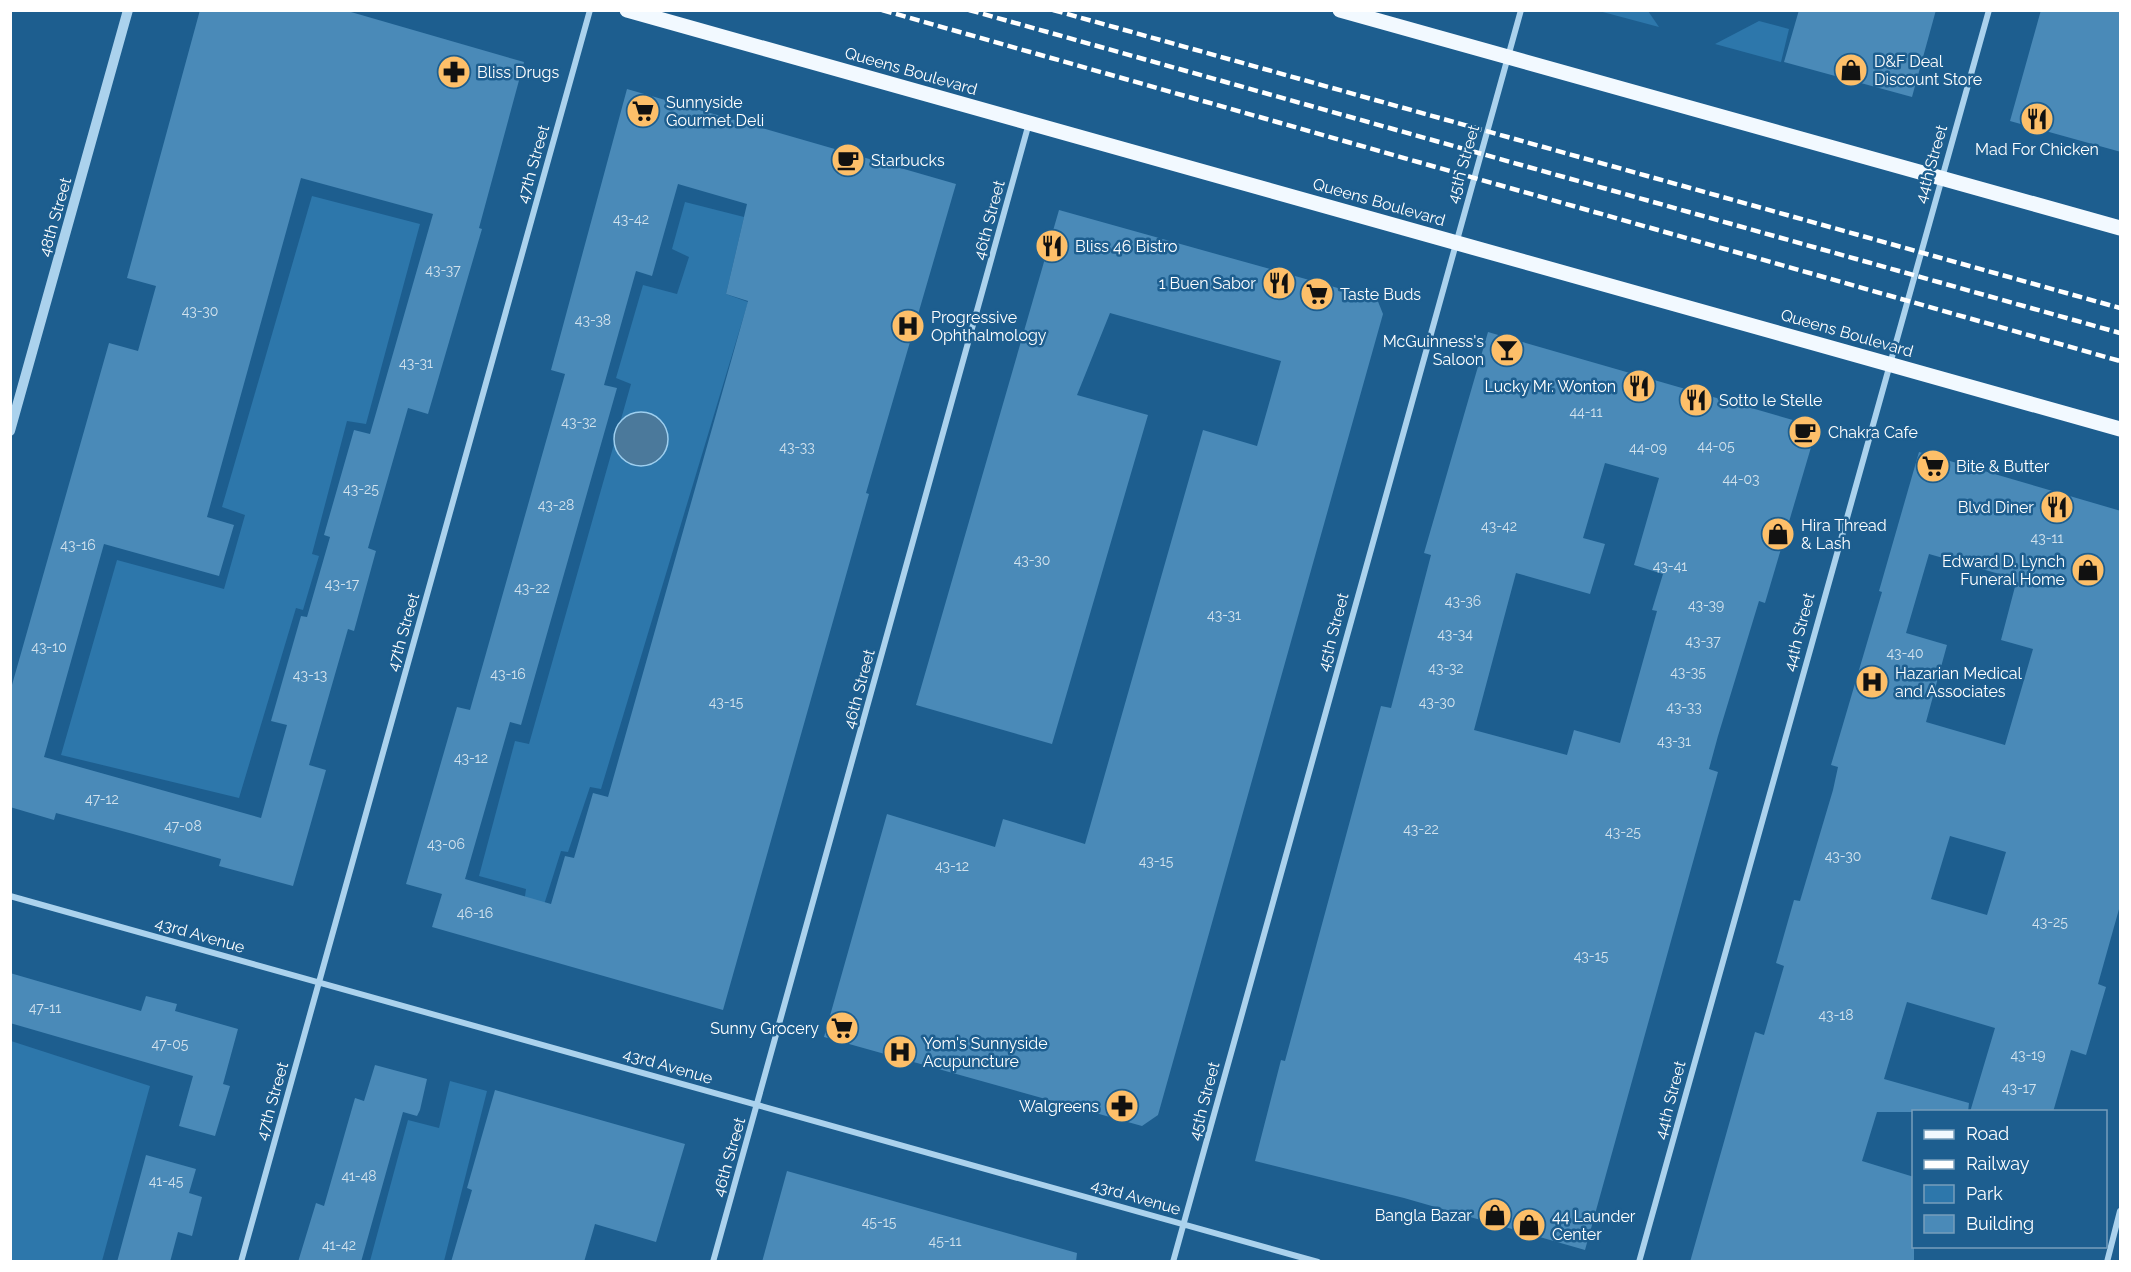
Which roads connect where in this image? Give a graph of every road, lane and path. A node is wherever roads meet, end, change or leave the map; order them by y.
1 (128, 10) edge
2 (590, 10) edge
3 (627, 10) edge
4 (1340, 10) edge
5 (1521, 10) edge
6 (1989, 10) edge
7 (1508, 58) junction
8 (1029, 123) junction
9 (1941, 178) junction
10 (2121, 228) edge
11 (1455, 242) junction
12 (1888, 363) junction
13 (2121, 429) edge
14 (10, 431) edge
15 (10, 896) edge
16 (319, 982) junction
17 (758, 1105) junction
18 (2121, 1211) edge
19 (1184, 1224) junction
20 (242, 1262) edge
21 (713, 1262) edge
22 (1173, 1262) edge
23 (1318, 1262) edge
24 (1639, 1262) edge
25 (2107, 1262) edge

1 - 14 street, 48th Street
2 - 16 street, 47th Street
3 - 8 main road, Queens Boulevard
4 - 7 main road
5 - 7 street, 45th Street
6 - 9 street, 44th Street
7 - 9 main road
7 - 11 street, 45th Street
8 - 11 main road, Queens Boulevard
8 - 17 street, 46th Street
9 - 10 main road
9 - 12 street, 44th Street
11 - 12 main road, Queens Boulevard
11 - 19 street, 45th Street
12 - 13 main road, Queens Boulevard
12 - 24 street, 44th Street
15 - 16 street, 43rd Avenue
16 - 17 street, 43rd Avenue
16 - 20 street, 47th Street
17 - 19 street, 43rd Avenue
17 - 21 street, 46th Street
18 - 25 street
19 - 22 street, 45th Street
19 - 23 street, 43rd Avenue

